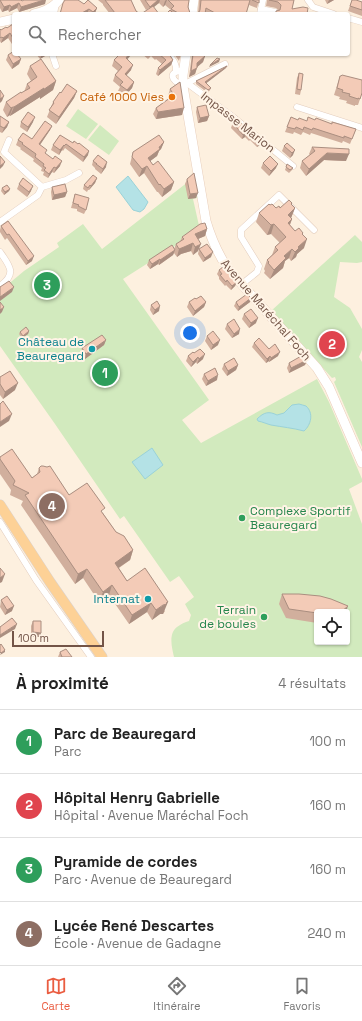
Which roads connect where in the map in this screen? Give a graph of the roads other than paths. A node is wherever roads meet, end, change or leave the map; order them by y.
1 (194, 0) edge
2 (263, 0) edge
3 (308, 0) edge
4 (57, 2) edge
5 (260, 11) edge
6 (43, 12) edge
7 (54, 12) edge
8 (192, 12) edge
9 (275, 12) edge
10 (328, 12) edge
11 (12, 19) edge
12 (350, 19) edge
13 (0, 22) edge
14 (362, 22) edge
15 (53, 56) edge
16 (170, 56) edge
17 (185, 56) edge
18 (225, 64) dead end
19 (56, 66) dead end
20 (180, 71) junction
21 (184, 84) junction
22 (297, 106) dead end
23 (362, 128) edge
24 (9, 140) dead end
25 (293, 166) edge
26 (79, 173) dead end
27 (42, 187) junction
28 (0, 222) edge
29 (314, 230) dead end
30 (0, 252) edge
31 (242, 284) junction
32 (0, 286) edge
33 (362, 463) edge
34 (0, 505) edge
35 (0, 522) edge
36 (91, 657) edge
37 (102, 657) edge

1 - 8 main road
2 - 5 street
3 - 10 street
4 - 6 main road
4 - 7 street
5 - 9 street
11 - 13 main road
12 - 14 street
15 - 19 street
16 - 20 street
17 - 20 main road, Avenue Maréchal Foch
18 - 21 street
20 - 21 main road, Avenue Maréchal Foch
21 - 25 street, Impasse Marion
21 - 31 main road, Avenue Maréchal Foch
22 - 23 street
24 - 27 street
26 - 27 street
27 - 28 street
29 - 31 street
30 - 32 street
31 - 33 main road, Avenue Maréchal Foch
34 - 37 main road
35 - 36 street

